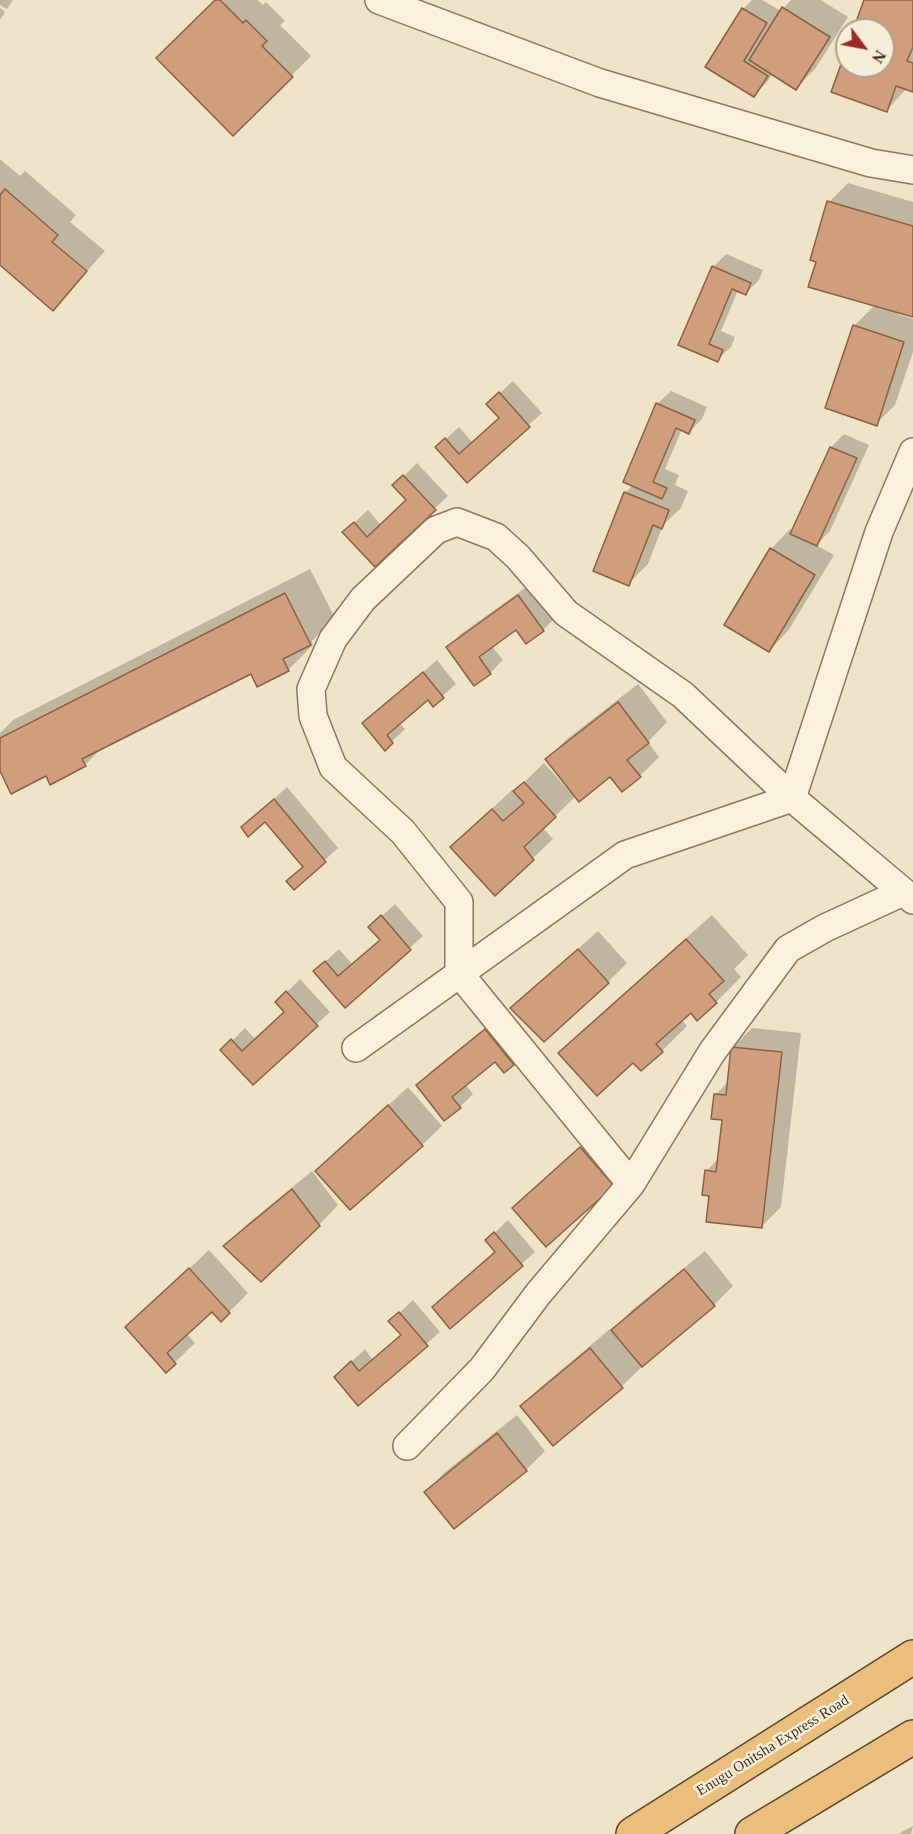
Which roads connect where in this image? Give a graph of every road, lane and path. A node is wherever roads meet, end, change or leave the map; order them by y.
1 (379, 0) edge
2 (913, 170) edge
3 (913, 452) edge
4 (792, 798) junction
5 (908, 896) edge
6 (459, 973) junction
7 (356, 1048) dead end
8 (631, 1184) junction
9 (407, 1446) dead end
10 (913, 1657) edge
11 (913, 1737) edge
12 (633, 1834) edge
13 (752, 1834) edge

1 - 2 street
3 - 4 street
4 - 5 street
4 - 6 street
4 - 6 street
5 - 8 street
6 - 7 street
6 - 8 street
8 - 9 street
10 - 12 highway, Enugu Onitsha Express Road
11 - 13 highway

